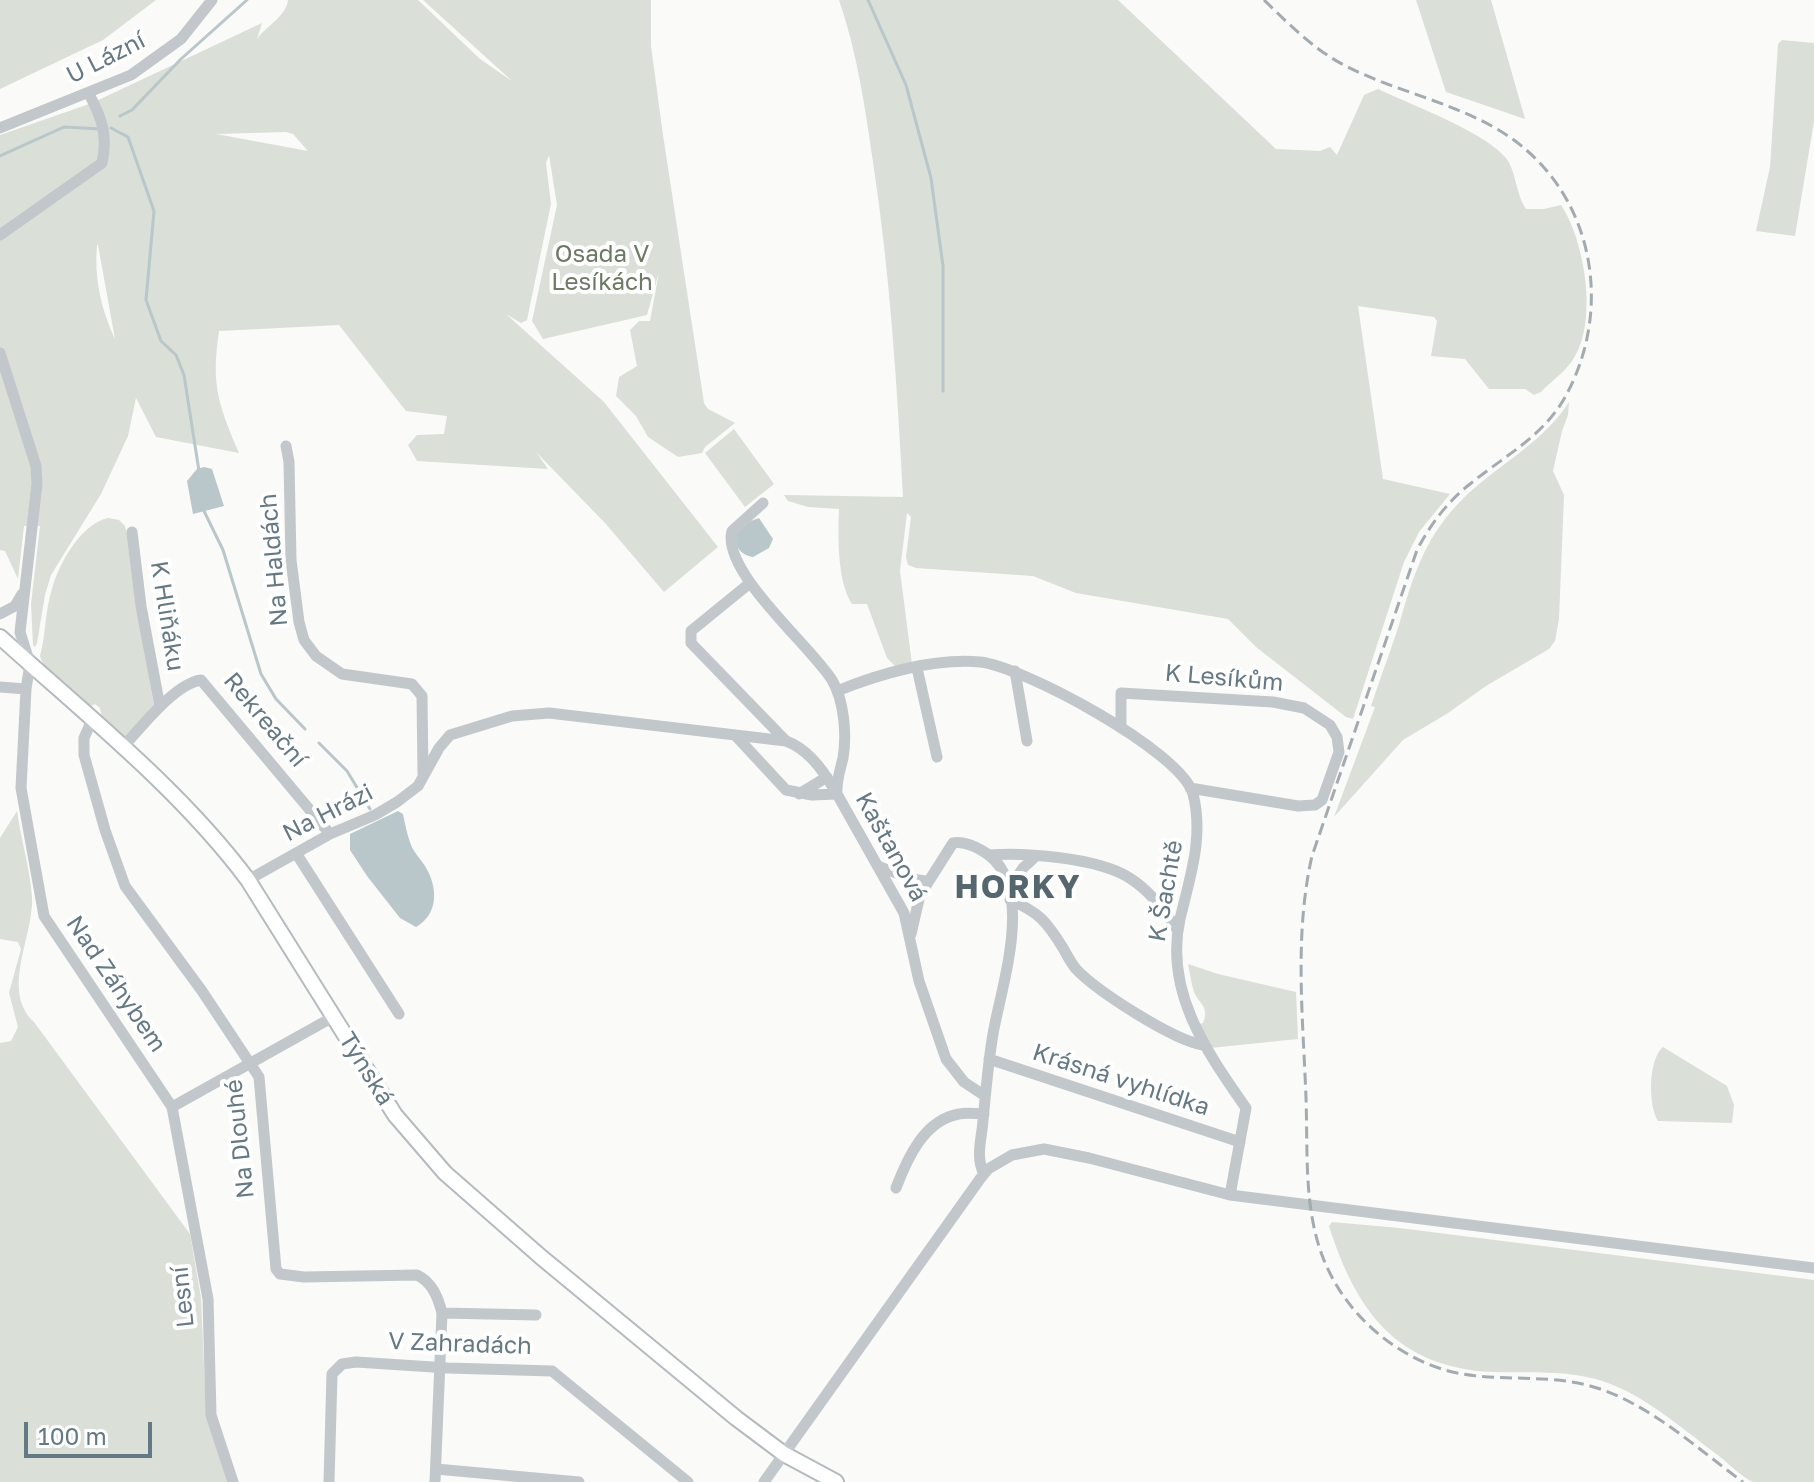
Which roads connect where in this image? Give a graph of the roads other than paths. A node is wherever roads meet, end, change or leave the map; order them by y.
1 (212, 0) edge
2 (89, 94) junction
3 (0, 128) edge
4 (0, 235) edge
5 (0, 353) edge
6 (286, 446) dead end
7 (763, 503) dead end
8 (132, 532) dead end
9 (750, 583) junction
10 (25, 589) junction
11 (0, 614) edge
12 (0, 637) edge
13 (30, 664) junction
14 (917, 668) junction
15 (1015, 671) junction
16 (0, 687) edge
17 (26, 689) junction
18 (837, 691) junction
19 (160, 707) junction
20 (92, 720) junction
21 (1121, 728) junction
22 (735, 735) junction
23 (786, 741) junction
24 (1027, 741) dead end
25 (123, 747) junction
26 (937, 757) dead end
27 (827, 777) junction
28 (422, 779) junction
29 (1190, 788) junction
30 (799, 794) junction
31 (837, 794) junction
32 (330, 834) junction
33 (296, 853) junction
34 (989, 855) junction
35 (1036, 856) junction
36 (876, 866) junction
37 (248, 880) junction
38 (926, 881) junction
39 (1010, 894) junction
40 (1178, 931) junction
41 (910, 938) junction
42 (399, 1014) dead end
43 (333, 1017) junction
44 (1203, 1045) junction
45 (989, 1059) junction
46 (252, 1063) junction
47 (985, 1096) junction
48 (172, 1107) junction
49 (984, 1114) junction
50 (1240, 1142) junction
51 (984, 1174) junction
52 (896, 1188) dead end
53 (1230, 1195) junction
54 (1814, 1268) edge
55 (442, 1313) junction
56 (536, 1315) dead end
57 (440, 1367) junction
58 (784, 1454) junction
59 (436, 1469) junction
60 (233, 1482) edge
61 (329, 1482) edge
62 (435, 1482) edge
63 (579, 1482) edge
64 (688, 1482) edge
65 (764, 1482) edge
66 (836, 1482) edge

1 - 2 street, U Lázní
2 - 3 street, U Lázní
2 - 4 street
5 - 10 street
6 - 28 street, Na Haldách
7 - 9 street, Kaštanová
8 - 19 street, K Hliňáku
9 - 18 street, Kaštanová
9 - 23 street
10 - 11 street
10 - 13 street
12 - 13 main road, Týnská
13 - 17 street, Nad Záhybem
13 - 20 main road, Týnská
14 - 15 street
14 - 18 street
14 - 26 street
15 - 21 street
15 - 24 street
16 - 17 street
17 - 48 street, Nad Záhybem
18 - 31 street, Kaštanová
19 - 25 street, Rekreační
19 - 32 street, Rekreační
20 - 25 main road, Týnská
20 - 46 street, Na Dlouhé
21 - 29 street
21 - 29 street, K Lesíkům
22 - 23 street, Na Hrázi
22 - 28 street, Na Hrázi
22 - 30 street
23 - 27 street
25 - 37 main road, Týnská
27 - 30 street
27 - 31 street
28 - 32 street, Na Hrázi
29 - 40 street, K Šachtě
30 - 31 street
31 - 36 street, Kaštanová
32 - 33 street, Na Hrázi
33 - 37 street, Na Hrázi
33 - 42 street
34 - 35 street
34 - 38 street
34 - 39 street
35 - 39 street
35 - 40 street
36 - 38 street
36 - 41 street, Kaštanová
37 - 43 main road, Týnská
38 - 41 street
39 - 44 street
39 - 45 street
40 - 44 street, K Šachtě
41 - 47 street, Kaštanová
43 - 46 street
43 - 58 main road, Týnská
44 - 50 street, K Šachtě
45 - 47 street
45 - 50 street, Krásná vyhlídka
46 - 48 street
46 - 55 street, Na Dlouhé
47 - 49 street
48 - 60 street, Lesní
49 - 51 street
49 - 52 street
50 - 53 street, K Šachtě
51 - 53 street
51 - 58 street
53 - 54 street
55 - 56 street
55 - 57 street
57 - 59 street
57 - 61 street, V Zahradách
57 - 64 street, V Zahradách
58 - 65 street
58 - 66 main road, Týnská
59 - 62 street
59 - 63 street

